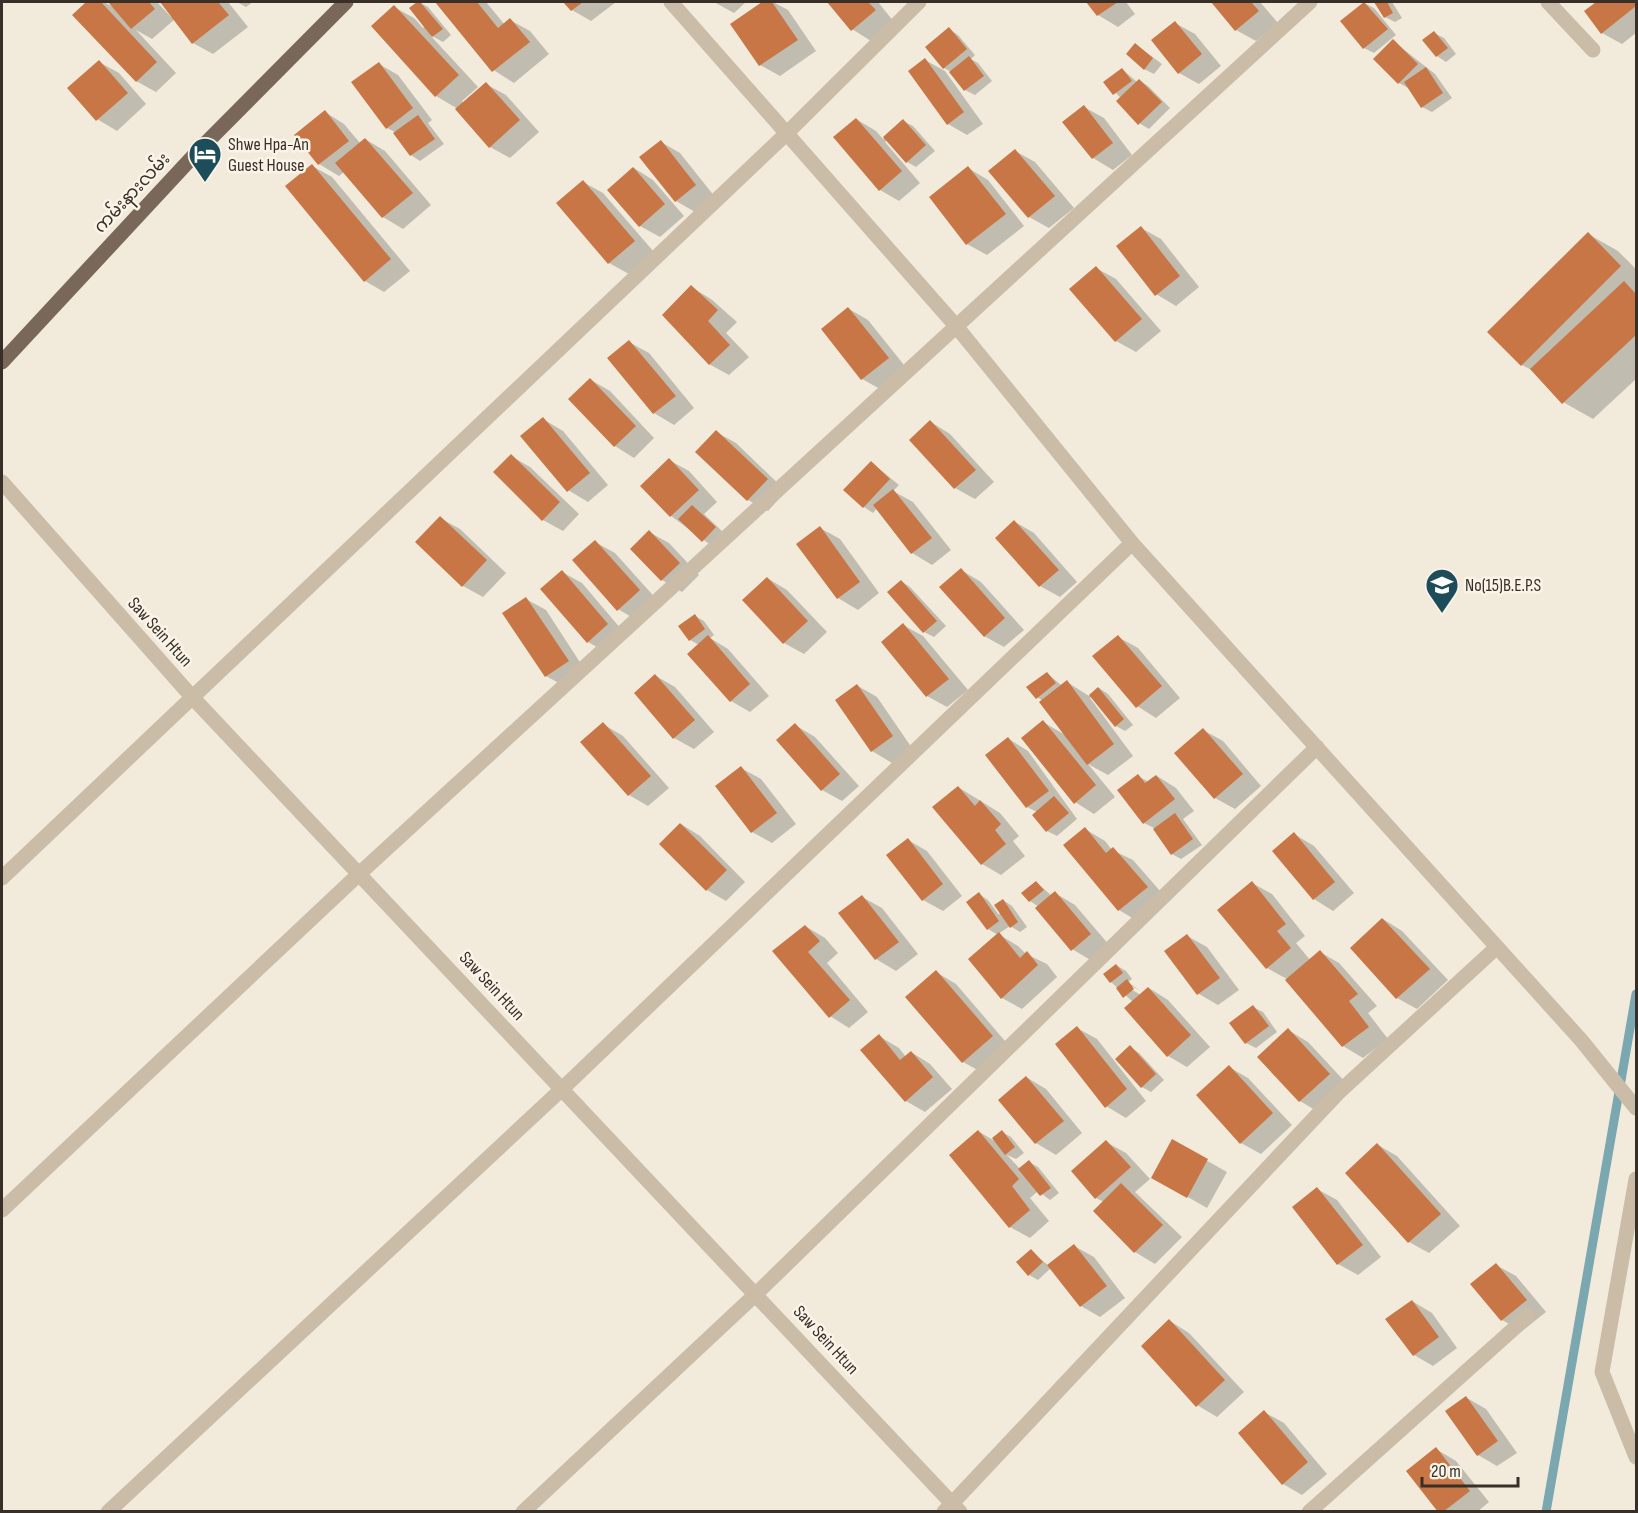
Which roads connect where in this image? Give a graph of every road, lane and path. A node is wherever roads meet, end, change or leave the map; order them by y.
1 (345, 2) edge
2 (671, 2) edge
3 (919, 2) edge
4 (1310, 2) edge
5 (1548, 2) edge
6 (1593, 50) dead end
7 (786, 134) junction
8 (956, 326) junction
9 (2, 362) edge
10 (2, 482) edge
11 (1132, 543) junction
12 (194, 698) junction
13 (1317, 747) junction
14 (359, 873) junction
15 (2, 878) edge
16 (1497, 947) junction
17 (562, 1089) junction
18 (1636, 1108) edge
19 (1636, 1179) edge
20 (2, 1210) edge
21 (756, 1294) junction
22 (1528, 1316) dead end
23 (1636, 1457) edge
24 (952, 1509) edge
25 (108, 1512) edge
26 (524, 1512) edge
27 (1309, 1512) edge

1 - 9 main road, ကမ်းနားလမ်း
2 - 7 street
3 - 7 street
4 - 8 street
5 - 6 street
7 - 8 street
7 - 12 street
8 - 11 street
8 - 14 street
10 - 12 street, Saw Sein Htun
11 - 13 street
11 - 17 street
12 - 14 street, Saw Sein Htun
12 - 15 street
13 - 16 street
13 - 21 street
14 - 17 street, Saw Sein Htun
14 - 20 street
16 - 18 street
16 - 24 street
17 - 21 street, Saw Sein Htun
17 - 25 street
19 - 23 street
21 - 24 street, Saw Sein Htun
21 - 26 street
22 - 27 street

